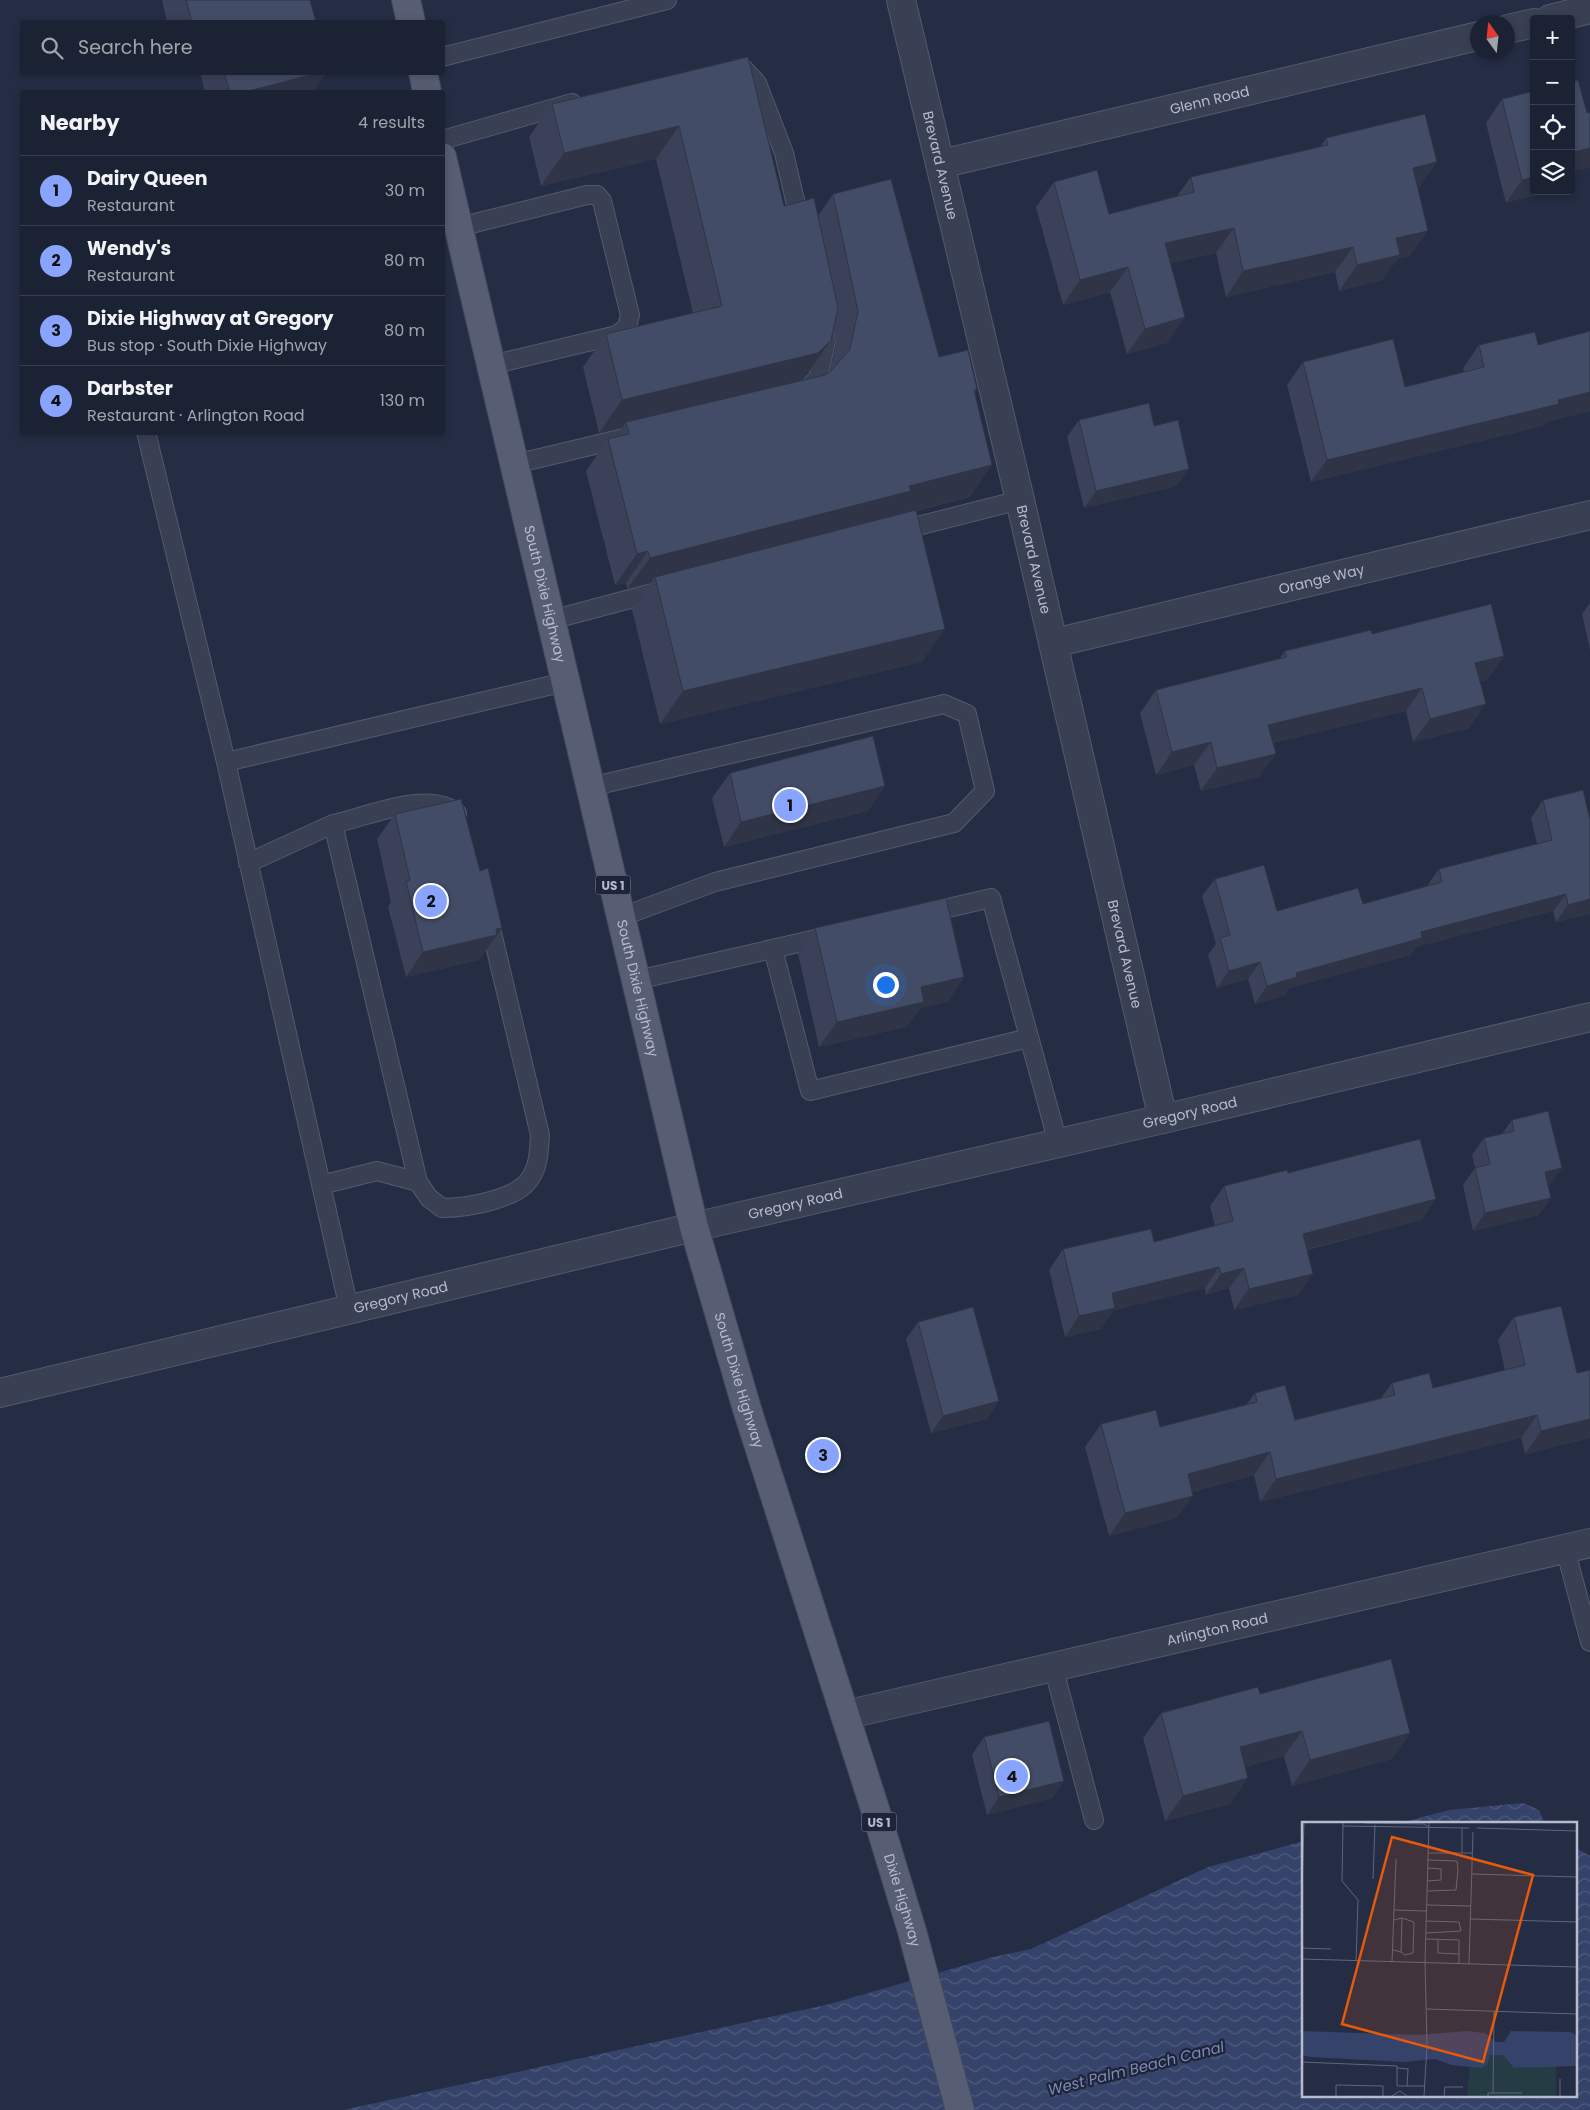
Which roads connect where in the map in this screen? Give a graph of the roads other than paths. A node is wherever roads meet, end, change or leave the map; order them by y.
1 (406, 0) edge
2 (667, 0) edge
3 (901, 0) edge
4 (1590, 9) edge
5 (1566, 15) edge
6 (411, 20) edge
7 (1530, 24) edge
8 (1515, 27) edge
9 (1470, 38) edge
10 (445, 56) edge
11 (725, 71) edge
12 (423, 75) edge
13 (426, 90) edge
14 (587, 99) edge
15 (445, 139) edge
16 (941, 164) junction
17 (445, 170) edge
18 (459, 228) junction
19 (805, 247) edge
20 (820, 312) edge
21 (491, 365) junction
22 (791, 398) edge
23 (642, 434) edge
24 (147, 435) edge
25 (515, 464) junction
26 (1020, 500) junction
27 (1590, 515) edge
28 (879, 535) edge
29 (679, 587) edge
30 (551, 620) junction
31 (1054, 643) junction
32 (565, 682) junction
33 (226, 762) junction
34 (590, 788) junction
35 (332, 824) junction
36 (467, 828) edge
37 (248, 863) junction
38 (483, 895) edge
39 (915, 916) edge
40 (621, 917) junction
41 (848, 932) edge
42 (773, 949) junction
43 (637, 980) junction
44 (1590, 1017) edge
45 (1029, 1038) junction
46 (1163, 1119) junction
47 (1058, 1143) junction
48 (418, 1182) junction
49 (321, 1185) junction
50 (694, 1227) junction
51 (349, 1309) junction
52 (0, 1393) edge
53 (1578, 1545) edge
54 (810, 1606) joint
55 (1590, 1642) edge
56 (1053, 1666) junction
57 (845, 1715) junction
58 (1094, 1820) dead end
59 (960, 2110) edge

1 - 6 main road
2 - 10 lane
3 - 16 street, Brevard Avenue
4 - 5 street
7 - 8 street
9 - 16 street, Glenn Road
11 - 19 lane
12 - 13 main road
14 - 15 lane
16 - 26 street, Brevard Avenue
17 - 18 main road, South Dixie Highway / US 1
18 - 21 main road, South Dixie Highway / US 1
18 - 21 lane
20 - 22 lane
21 - 25 main road, South Dixie Highway / US 1
23 - 25 lane
24 - 33 lane
25 - 30 main road, South Dixie Highway / US 1
26 - 28 lane
26 - 31 street, Brevard Avenue
27 - 31 street, Orange Way
29 - 30 lane
30 - 32 main road, South Dixie Highway / US 1
31 - 46 street, Brevard Avenue
32 - 33 lane
32 - 34 main road, South Dixie Highway / US 1
33 - 37 lane
34 - 40 main road, South Dixie Highway / US 1
34 - 40 lane
35 - 36 lane
35 - 37 lane
35 - 48 lane
37 - 49 lane
38 - 48 lane
39 - 45 lane
40 - 43 main road, South Dixie Highway / US 1
41 - 42 lane
42 - 43 lane
42 - 45 lane
43 - 50 main road, South Dixie Highway / US 1
44 - 46 street, Gregory Road
45 - 47 lane
46 - 47 street, Gregory Road
47 - 50 street, Gregory Road
48 - 49 lane
49 - 51 lane
50 - 51 street, Gregory Road
50 - 54 main road, South Dixie Highway / US 1
51 - 52 street, Gregory Road
53 - 55 lane
53 - 56 street, Arlington Road
54 - 57 main road, Dixie Highway / US 1
56 - 57 street, Arlington Road
56 - 58 lane
57 - 59 main road, Dixie Highway / US 1

